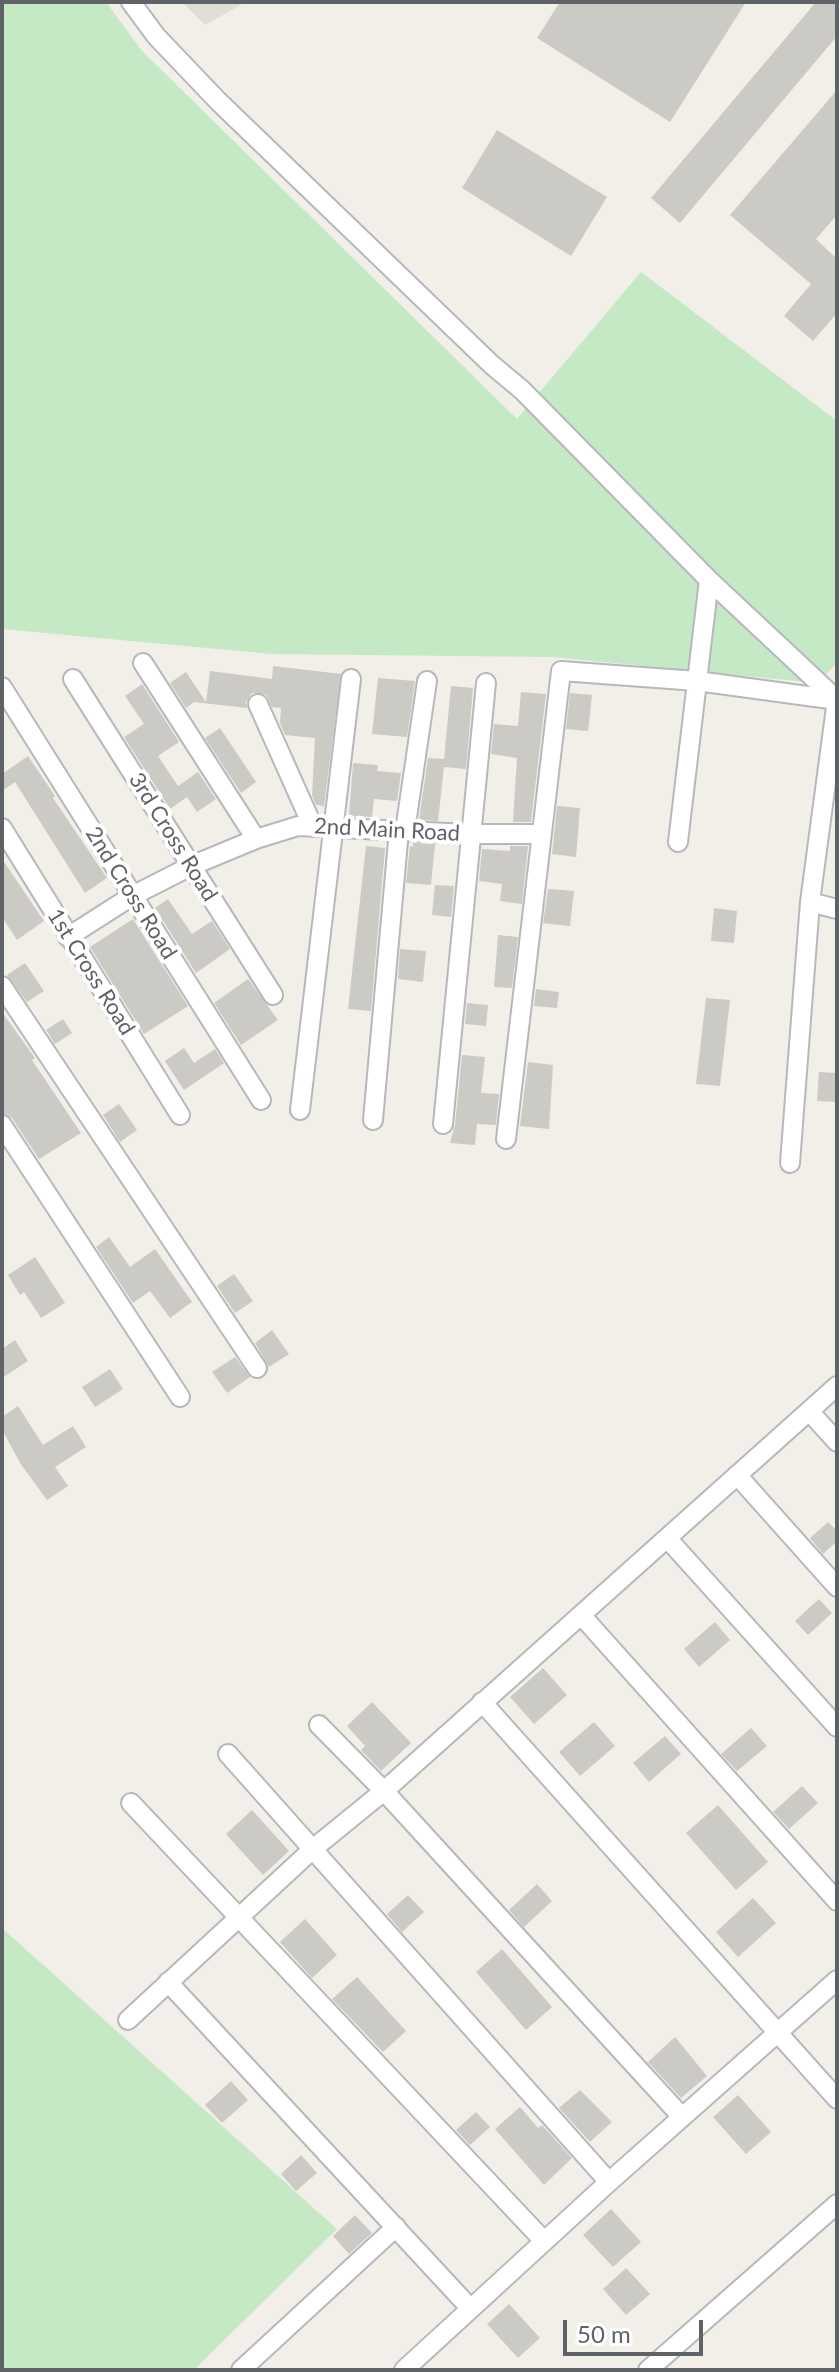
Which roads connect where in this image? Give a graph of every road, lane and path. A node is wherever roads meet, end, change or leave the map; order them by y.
1 (131, 2) edge
2 (709, 580) junction
3 (143, 663) dead end
4 (73, 679) dead end
5 (351, 679) dead end
6 (427, 681) dead end
7 (697, 681) junction
8 (486, 683) dead end
9 (2, 687) edge
10 (837, 700) edge
11 (258, 704) dead end
12 (313, 827) junction
13 (2, 828) edge
14 (334, 829) junction
15 (402, 830) junction
16 (469, 834) junction
17 (541, 834) junction
18 (256, 839) junction
19 (678, 842) dead end
20 (191, 866) junction
21 (132, 896) junction
22 (810, 902) junction
23 (837, 909) edge
24 (68, 937) junction
25 (2, 986) edge
26 (273, 995) dead end
27 (261, 1100) dead end
28 (300, 1110) dead end
29 (180, 1115) dead end
30 (373, 1120) dead end
31 (443, 1124) dead end
32 (2, 1125) edge
33 (506, 1139) dead end
34 (790, 1163) dead end
35 (257, 1368) dead end
36 (837, 1386) edge
37 (180, 1397) dead end
38 (809, 1411) junction
39 (837, 1442) edge
40 (737, 1475) junction
41 (667, 1538) junction
42 (837, 1587) edge
43 (581, 1615) junction
44 (482, 1702) junction
45 (319, 1725) dead end
46 (837, 1727) edge
47 (228, 1754) dead end
48 (384, 1791) junction
49 (131, 1803) dead end
50 (314, 1848) junction
51 (837, 1901) edge
52 (241, 1917) junction
53 (837, 1980) edge
54 (168, 1982) junction
55 (128, 2020) dead end
56 (778, 2033) junction
57 (837, 2099) edge
58 (682, 2117) junction
59 (609, 2182) junction
60 (837, 2204) edge
61 (396, 2227) junction
62 (544, 2241) junction
63 (470, 2308) junction
64 (241, 2370) edge
65 (404, 2370) edge
66 (648, 2370) edge

1 - 2 street
2 - 7 street
2 - 10 street
3 - 18 street
4 - 20 street, 3rd Cross Road
5 - 14 street
6 - 15 street
7 - 10 street
7 - 17 street
7 - 19 street
8 - 16 street
9 - 21 street, 2nd Cross Road
10 - 22 street
11 - 12 street
12 - 14 street, 2nd Main Road
12 - 18 street, 2nd Main Road
13 - 24 street, 1st Cross Road
14 - 15 street, 2nd Main Road
14 - 28 street
15 - 16 street, 2nd Main Road
15 - 30 street
16 - 17 street, 2nd Main Road
16 - 31 street
17 - 33 street
18 - 20 street, 2nd Main Road
20 - 21 street, 2nd Main Road
20 - 26 street, 3rd Cross Road
21 - 24 street, 2nd Main Road
21 - 27 street, 2nd Cross Road
22 - 23 street
22 - 34 street
24 - 29 street, 1st Cross Road
25 - 35 street
32 - 37 street
36 - 38 street
38 - 39 street
38 - 40 street
40 - 41 street
40 - 42 street
41 - 43 street
41 - 46 street
43 - 44 street
43 - 51 street
44 - 48 street
44 - 56 street
45 - 48 street
47 - 50 street
48 - 50 street
48 - 58 street
49 - 52 street
50 - 52 street
50 - 59 street
52 - 54 street
52 - 62 street
53 - 56 street
54 - 55 street
54 - 61 street
56 - 57 street
56 - 58 street
58 - 59 street
59 - 62 street
60 - 66 street
61 - 63 street
61 - 64 street
62 - 63 street
63 - 65 street

